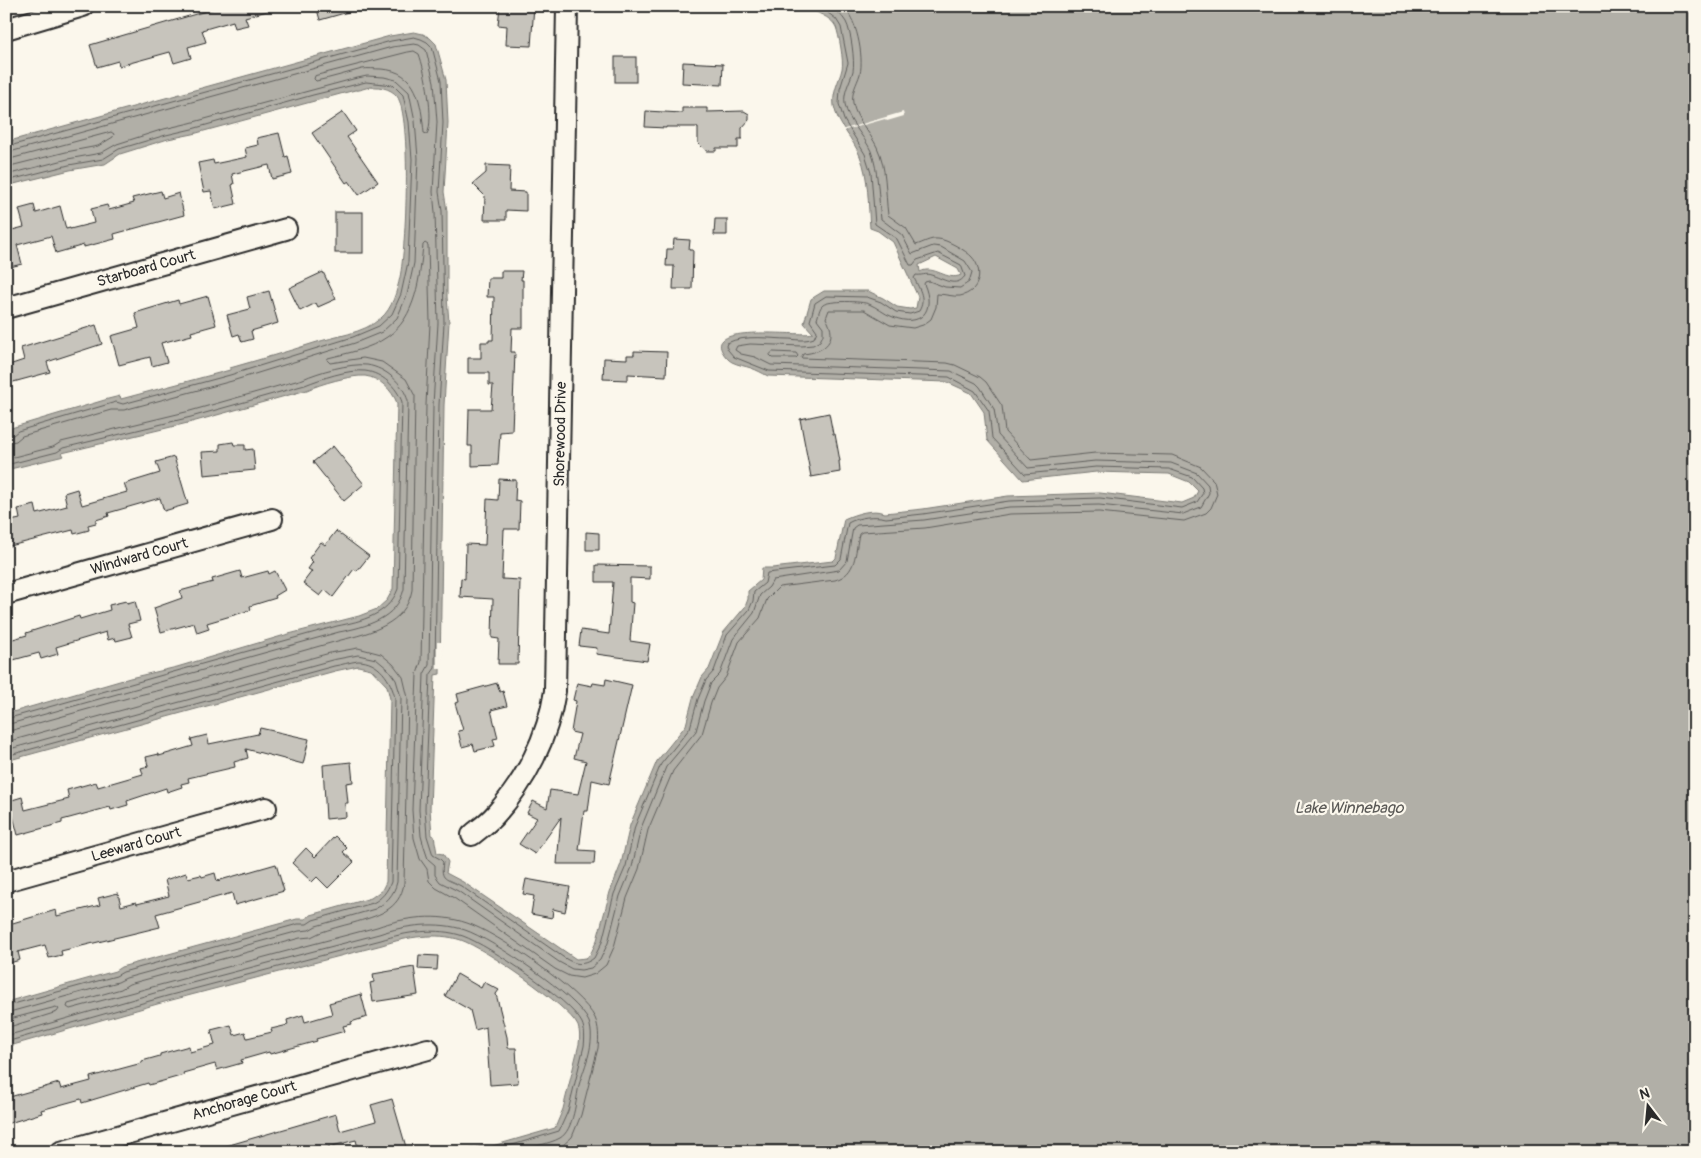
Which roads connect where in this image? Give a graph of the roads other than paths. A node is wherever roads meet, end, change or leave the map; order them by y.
1 (83, 6) edge
2 (567, 6) edge
3 (6, 29) edge
4 (286, 229) dead end
5 (6, 308) edge
6 (272, 519) dead end
7 (6, 594) edge
8 (266, 808) dead end
9 (472, 835) dead end
10 (6, 881) edge
11 (428, 1049) dead end
12 (61, 1152) edge

1 - 3 street
2 - 9 street, Shorewood Drive
4 - 5 street, Starboard Court
6 - 7 street, Windward Court
8 - 10 street, Leeward Court
11 - 12 street, Anchorage Court

